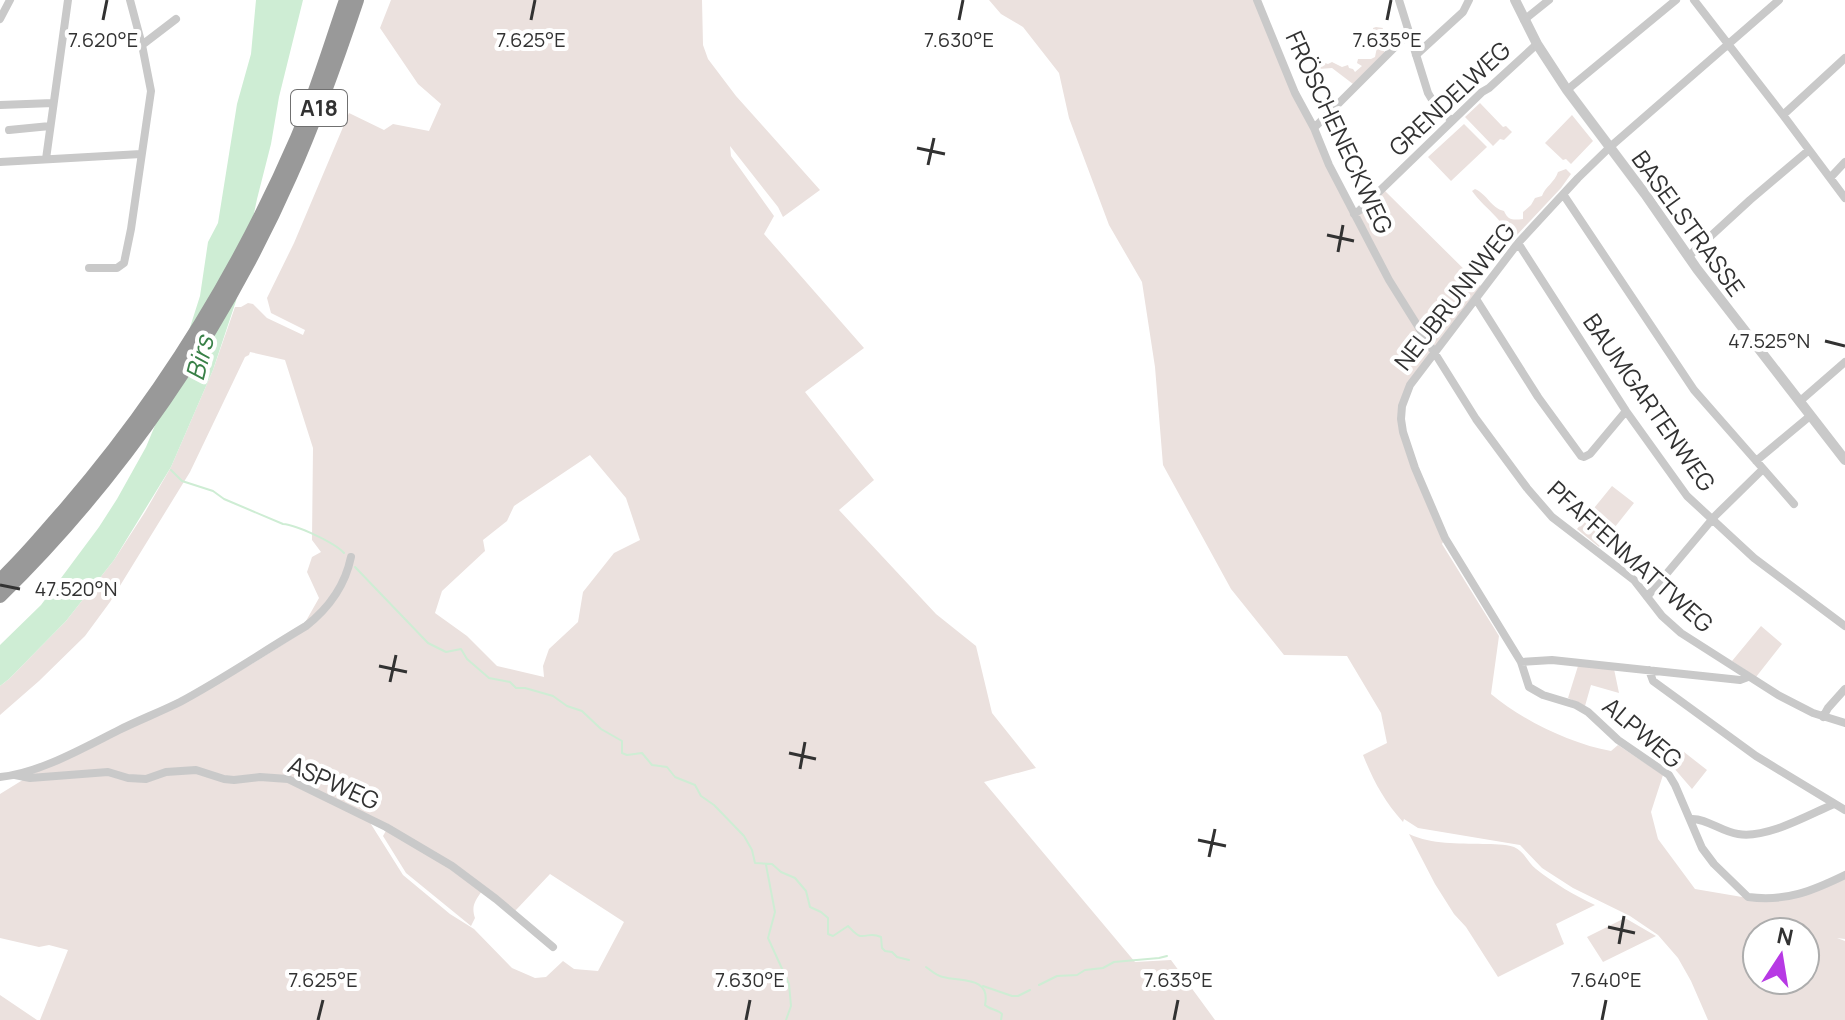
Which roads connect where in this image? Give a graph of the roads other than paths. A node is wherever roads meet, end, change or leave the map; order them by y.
1 (10, 0) edge
2 (68, 0) edge
3 (130, 0) edge
4 (346, 0) edge
5 (357, 0) edge
6 (1257, 0) edge
7 (1399, 0) edge
8 (1469, 0) edge
9 (1515, 0) edge
10 (1549, 0) edge
11 (1676, 0) edge
12 (1694, 0) edge
13 (1779, 0) edge
14 (0, 19) edge
15 (176, 19) dead end
16 (1524, 20) junction
17 (1409, 33) junction
18 (1537, 44) junction
19 (1728, 44) junction
20 (142, 45) junction
21 (1416, 55) junction
22 (1845, 58) edge
23 (1567, 90) junction
24 (53, 103) junction
25 (0, 105) edge
26 (1783, 115) junction
27 (1452, 121) junction
28 (50, 126) junction
29 (1314, 128) junction
30 (9, 130) dead end
31 (1610, 147) junction
32 (1809, 150) junction
33 (141, 154) junction
34 (46, 159) junction
35 (0, 162) edge
36 (1845, 162) edge
37 (1830, 178) junction
38 (1563, 194) junction
39 (1845, 198) edge
40 (1354, 214) junction
41 (1518, 243) junction
42 (1688, 257) junction
43 (89, 268) dead end
44 (1389, 280) joint
45 (1476, 299) junction
46 (1435, 353) junction
47 (1845, 362) edge
48 (1799, 402) junction
49 (1626, 411) junction
50 (1810, 416) junction
51 (1845, 460) edge
52 (1756, 461) junction
53 (1763, 469) junction
54 (1794, 504) dead end
55 (1712, 520) junction
56 (351, 557) dead end
57 (0, 580) edge
58 (0, 596) edge
59 (1647, 597) junction
60 (1845, 626) edge
61 (1521, 662) junction
62 (1649, 670) junction
63 (1748, 677) junction
64 (1845, 689) edge
65 (1823, 717) junction
66 (1845, 723) edge
67 (15, 775) junction
68 (0, 777) edge
69 (1834, 804) junction
70 (1845, 810) edge
71 (1691, 819) junction
72 (1845, 875) edge
73 (553, 947) dead end

1 - 14 street
2 - 24 street
3 - 20 street
4 - 57 highway, A18
5 - 58 highway, A18
6 - 29 street, FRÖSCHENECKWEG
7 - 17 street
8 - 21 street
9 - 16 street, BASELSTRASSE
10 - 16 street
11 - 23 street
12 - 19 street
13 - 19 street, NEUBRUNNWEG
15 - 20 street
16 - 18 street, BASELSTRASSE
17 - 21 street
17 - 29 street
18 - 23 street, BASELSTRASSE
18 - 27 street, GRENDELWEG
19 - 26 street
19 - 31 street, NEUBRUNNWEG
20 - 33 street
21 - 27 street
22 - 26 street
23 - 31 street, BASELSTRASSE
24 - 25 street
24 - 28 street
26 - 32 street
27 - 40 street, GRENDELWEG
28 - 30 street
28 - 34 street
29 - 40 street, FRÖSCHENECKWEG
31 - 38 street, NEUBRUNNWEG
31 - 42 street, BASELSTRASSE
32 - 37 street
32 - 42 street
33 - 34 street
33 - 43 street
34 - 35 street
36 - 37 street
37 - 39 street
38 - 41 street, NEUBRUNNWEG
38 - 52 street
40 - 44 street, FRÖSCHENECKWEG
41 - 45 street, NEUBRUNNWEG
41 - 49 street, BAUMGARTENWEG
42 - 48 street, BASELSTRASSE
44 - 46 street, PFAFFENMATTWEG
45 - 46 street, NEUBRUNNWEG
45 - 49 street
46 - 59 street, PFAFFENMATTWEG
46 - 61 street, NEUBRUNNWEG
47 - 48 street
48 - 50 street, BASELSTRASSE
49 - 55 street, BAUMGARTENWEG
50 - 51 street, BASELSTRASSE
50 - 52 street
52 - 53 street
53 - 54 street
53 - 55 street
55 - 59 street
55 - 60 street, BAUMGARTENWEG
56 - 67 street
59 - 63 street, PFAFFENMATTWEG
61 - 62 street
61 - 71 street, ALPWEG
62 - 63 street
62 - 69 street
63 - 65 street, PFAFFENMATTWEG
64 - 65 street
65 - 66 street, PFAFFENMATTWEG
67 - 68 street
67 - 73 street, ASPWEG
69 - 70 street
69 - 71 street
71 - 72 street, ALPWEG

